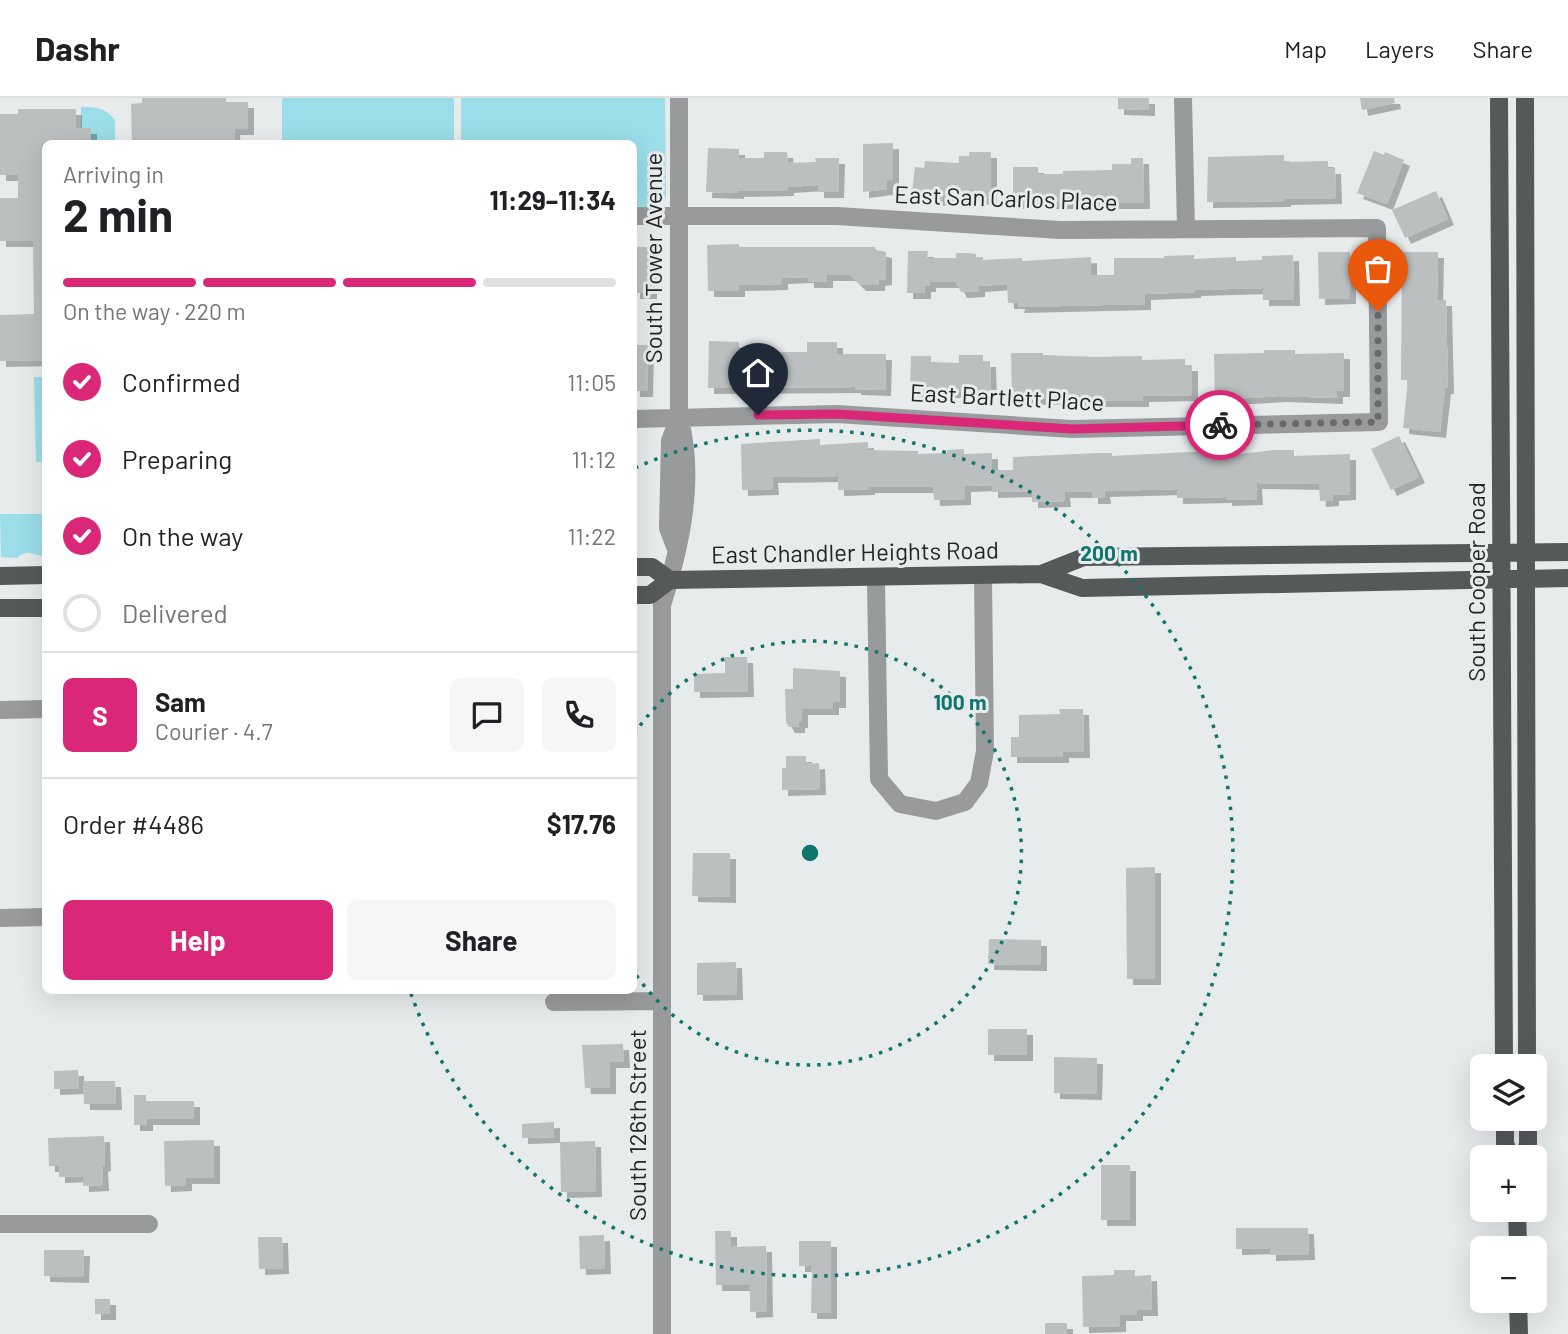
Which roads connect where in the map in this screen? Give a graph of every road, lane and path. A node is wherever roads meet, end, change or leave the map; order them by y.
1 (678, 98) edge
2 (1183, 98) edge
3 (1499, 98) edge
4 (1525, 98) edge
5 (637, 216) edge
6 (678, 216) junction
7 (1185, 228) junction
8 (678, 417) junction
9 (637, 418) edge
10 (1378, 422) joint
11 (1502, 552) junction
12 (1527, 552) junction
13 (1568, 552) edge
14 (637, 567) edge
15 (42, 575) edge
16 (1041, 575) junction
17 (0, 576) edge
18 (983, 576) junction
19 (1568, 578) edge
20 (876, 579) junction
21 (1502, 579) junction
22 (1527, 579) junction
23 (670, 580) junction
24 (637, 595) edge
25 (0, 608) edge
26 (42, 608) edge
27 (42, 709) edge
28 (0, 710) edge
29 (42, 917) edge
30 (0, 918) edge
31 (662, 1001) junction
32 (554, 1002) dead end
33 (1504, 1054) edge
34 (1527, 1054) edge
35 (0, 1224) edge
36 (149, 1224) dead end
37 (1518, 1313) edge
38 (662, 1334) edge
39 (1519, 1334) edge

1 - 6 street, South Tower Avenue
2 - 7 street
3 - 11 main road, South Cooper Road
4 - 12 main road, South Cooper Road
5 - 6 street, East San Carlos Place
6 - 7 street, East San Carlos Place
6 - 8 street, South Tower Avenue
7 - 10 street, East San Carlos Place
8 - 9 street, East Bartlett Place
8 - 10 street, East Bartlett Place
8 - 23 street, South Tower Avenue
11 - 12 main road, East Chandler Heights Road
11 - 16 main road, East Chandler Heights Road
11 - 21 main road, South Cooper Road
12 - 13 main road, East Chandler Heights Road
12 - 22 main road, South Cooper Road
14 - 23 main road, East Chandler Heights Road
15 - 17 main road
16 - 18 main road, East Chandler Heights Road
16 - 21 main road, East Chandler Heights Road
18 - 20 main road, East Chandler Heights Road
18 - 20 street
19 - 22 main road, East Chandler Heights Road
20 - 23 main road, East Chandler Heights Road
21 - 22 main road, East Chandler Heights Road
21 - 33 main road, South Cooper Road
22 - 34 main road, South Cooper Road
23 - 24 main road, East Chandler Heights Road
23 - 31 street, South 126th Street
25 - 26 main road
27 - 28 street
29 - 30 street
31 - 32 street
31 - 38 street, South 126th Street
35 - 36 street
37 - 39 main road

